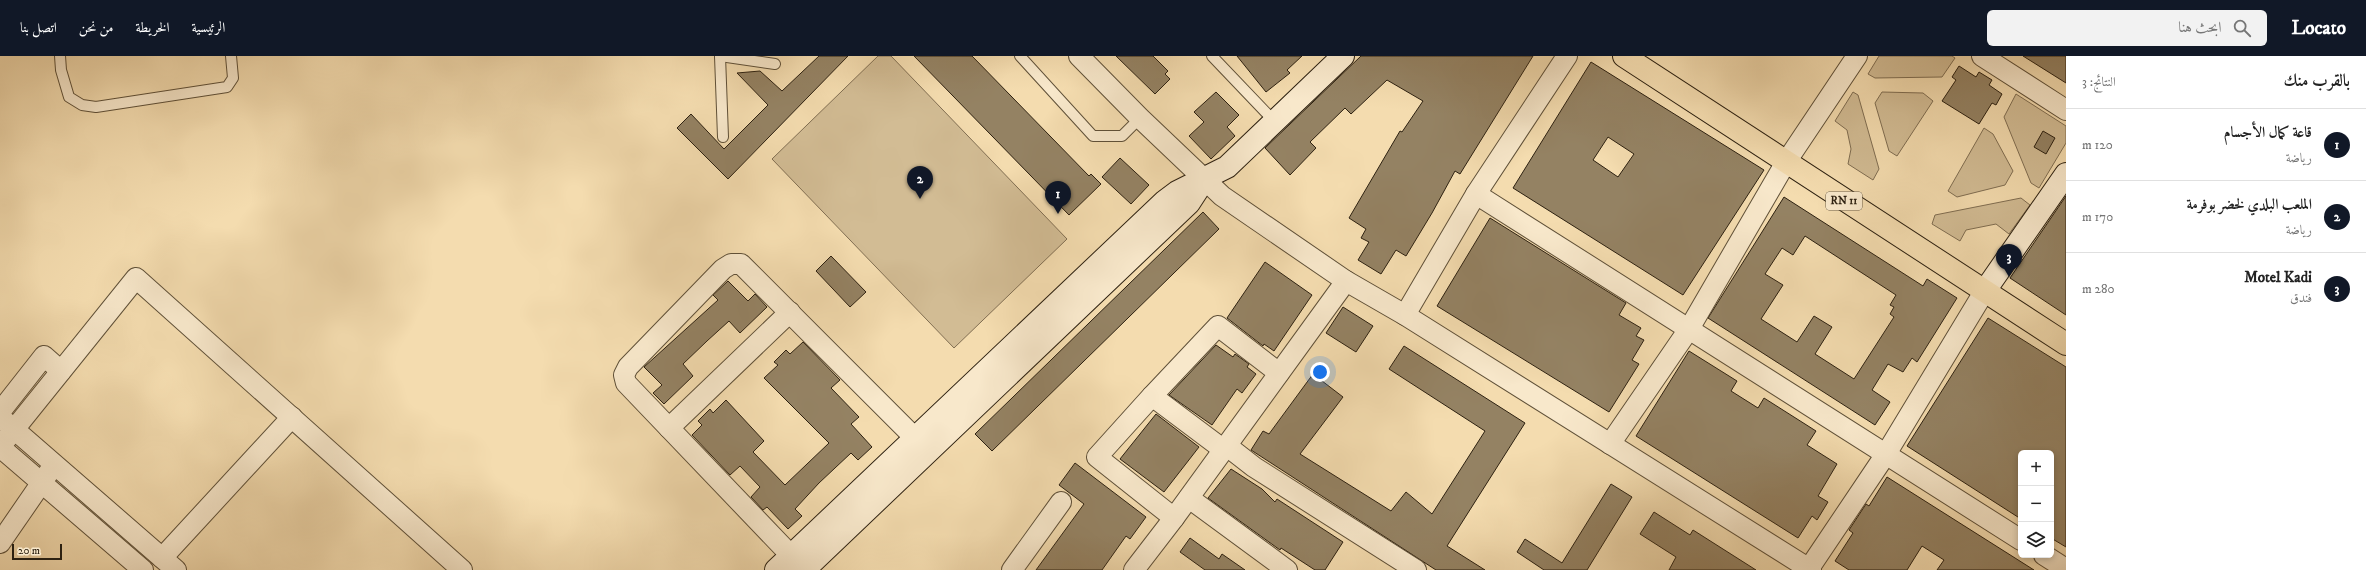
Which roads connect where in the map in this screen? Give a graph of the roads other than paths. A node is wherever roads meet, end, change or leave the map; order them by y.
1 (60, 56) edge
2 (231, 56) edge
3 (720, 56) edge
4 (1020, 56) edge
5 (1079, 56) edge
6 (1212, 56) edge
7 (1343, 56) edge
8 (1567, 56) edge
9 (1624, 56) edge
10 (1857, 56) edge
11 (1982, 56) edge
12 (775, 64) dead end
13 (2066, 110) edge
14 (1140, 118) junction
15 (1275, 122) junction
16 (723, 137) dead end
17 (1786, 162) junction
18 (2066, 174) edge
19 (1204, 180) junction
20 (1476, 194) junction
21 (1346, 281) junction
22 (1984, 292) junction
23 (790, 312) junction
24 (1405, 316) junction
25 (1689, 329) junction
26 (2066, 344) edge
27 (62, 371) junction
28 (1279, 373) junction
29 (1152, 396) junction
30 (0, 412) edge
31 (0, 417) edge
32 (292, 417) junction
33 (669, 428) junction
34 (15, 429) junction
35 (915, 438) junction
36 (1610, 444) junction
37 (0, 447) edge
38 (1225, 448) junction
39 (1886, 454) junction
40 (55, 464) junction
41 (41, 482) junction
42 (1189, 498) junction
43 (1061, 502) dead end
44 (1174, 518) junction
45 (2018, 538) edge
46 (0, 543) edge
47 (2049, 558) edge
48 (169, 564) edge
49 (794, 566) edge
50 (452, 567) edge
51 (2066, 569) edge
52 (143, 570) edge
53 (1012, 570) edge
54 (1134, 570) edge
55 (1287, 570) edge
56 (1416, 570) edge
57 (1809, 570) edge

1 - 2 lane
3 - 12 lane
3 - 16 lane
4 - 14 lane
5 - 14 street
6 - 15 lane
7 - 15 main road
8 - 20 street
9 - 17 main road, RN 11
10 - 17 street
11 - 13 street
14 - 19 street
15 - 19 main road
17 - 22 main road, RN 11
17 - 25 street
18 - 22 main road
19 - 21 street
19 - 35 main road
19 - 49 main road
20 - 24 street
20 - 25 street
21 - 24 street
21 - 28 street
22 - 26 main road, RN 11
22 - 39 street
23 - 33 street
23 - 33 street
23 - 35 street
24 - 36 street
25 - 36 street
25 - 39 street
27 - 30 street
27 - 32 street
27 - 34 street
28 - 29 street
28 - 38 street
29 - 38 street
29 - 44 street
31 - 34 street
32 - 48 street
32 - 50 street
33 - 49 street
34 - 37 street
34 - 40 street
35 - 49 main road
36 - 57 street
37 - 41 street
38 - 42 street
38 - 56 street
39 - 45 street
39 - 57 street
40 - 41 street
40 - 48 street
41 - 46 street
41 - 52 street
42 - 44 street
42 - 55 street
43 - 53 street
44 - 54 street
47 - 51 street

